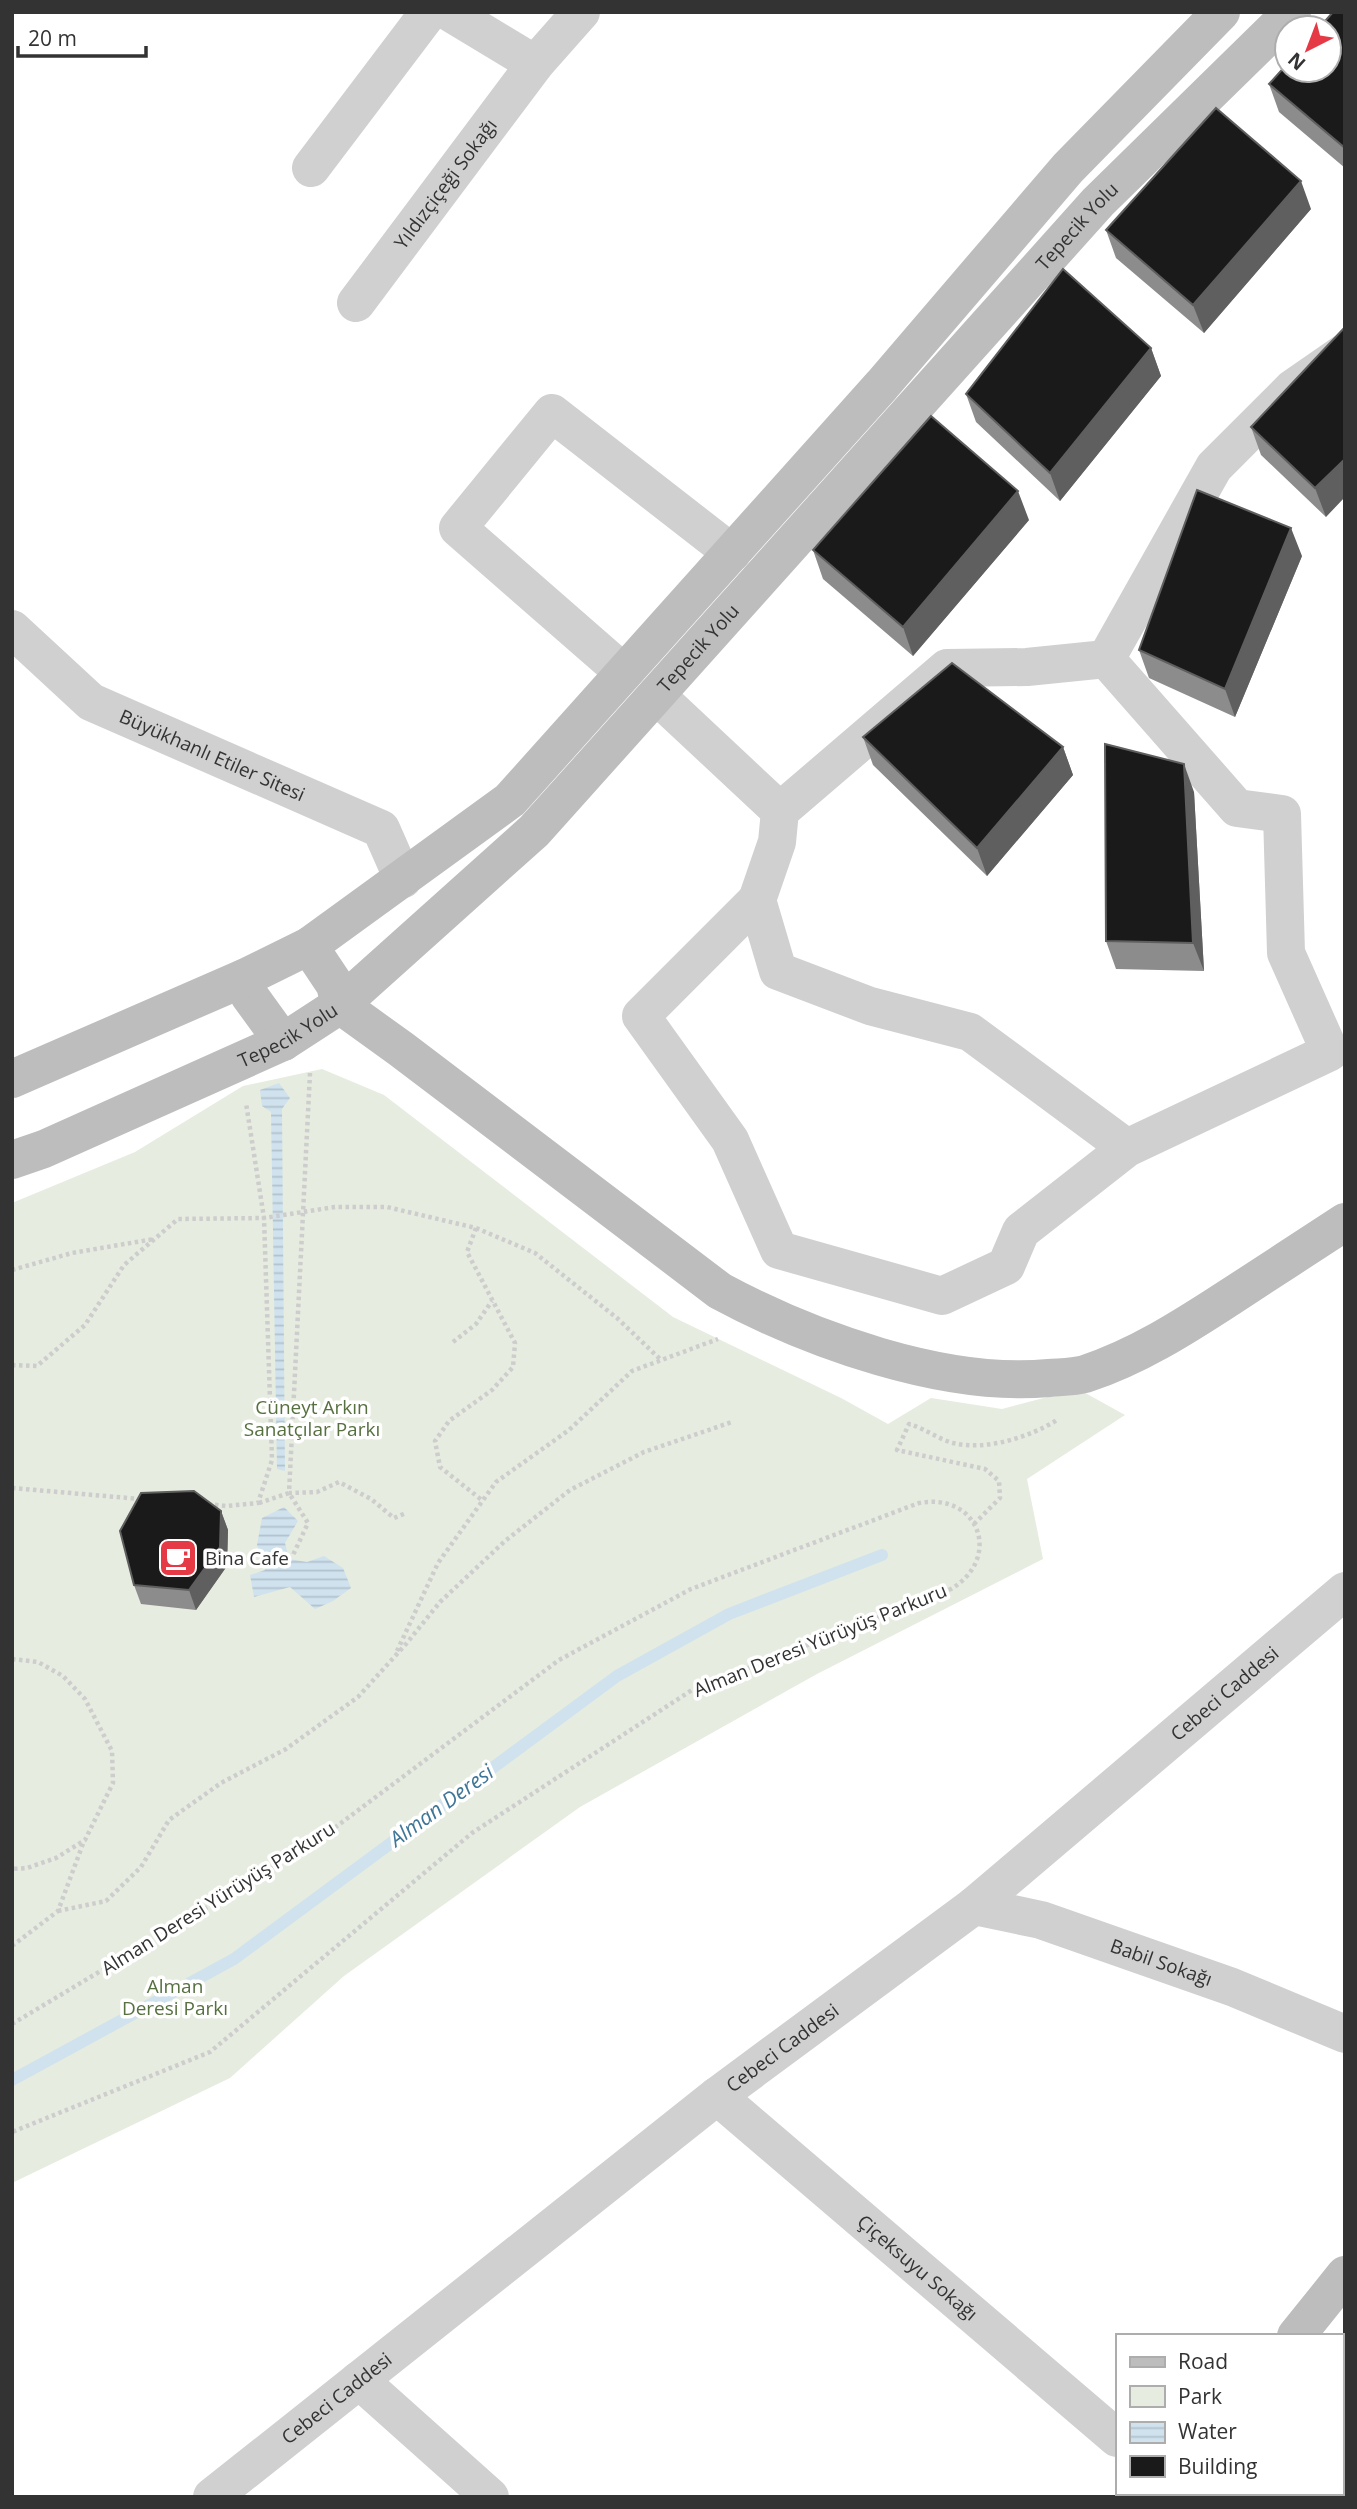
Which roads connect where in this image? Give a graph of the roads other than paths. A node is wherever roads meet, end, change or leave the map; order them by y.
1 (429, 12) edge
2 (449, 12) edge
3 (582, 12) edge
4 (1221, 12) edge
5 (1293, 12) edge
6 (535, 64) junction
7 (311, 168) dead end
8 (356, 303) dead end
9 (1345, 352) edge
10 (732, 553) junction
11 (12, 629) edge
12 (1106, 659) junction
13 (624, 673) junction
14 (656, 695) junction
15 (780, 811) junction
16 (403, 878) junction
17 (757, 900) junction
18 (309, 946) junction
19 (244, 978) junction
20 (340, 1005) junction
21 (283, 1042) junction
22 (12, 1079) edge
23 (1127, 1148) junction
24 (12, 1160) edge
25 (1345, 1222) edge
26 (1345, 1591) edge
27 (974, 1906) junction
28 (1345, 2034) edge
29 (717, 2096) junction
30 (1345, 2275) edge
31 (1298, 2334) edge
32 (359, 2380) junction
33 (1116, 2437) edge
34 (212, 2497) edge
35 (490, 2497) edge

1 - 7 street
2 - 6 street
3 - 6 street, Yıldızçiçeği Sokağı
4 - 10 main road, Tepecik Yolu
5 - 14 main road, Tepecik Yolu
6 - 8 street, Yıldızçiçeği Sokağı
9 - 12 street
10 - 13 main road, Tepecik Yolu
10 - 13 street
11 - 16 street, Büyükhanlı Etiler Sitesi
12 - 15 street
12 - 23 street
13 - 16 main road, Tepecik Yolu
14 - 15 street
14 - 20 main road, Tepecik Yolu
15 - 17 street
16 - 18 main road, Tepecik Yolu
17 - 23 street
17 - 23 street
18 - 19 main road, Tepecik Yolu
18 - 20 main road
19 - 21 main road
19 - 22 main road, Tepecik Yolu
20 - 21 main road, Tepecik Yolu
20 - 25 main road
21 - 24 main road, Tepecik Yolu
26 - 27 street, Cebeci Caddesi
27 - 28 street, Babil Sokağı
27 - 29 street, Cebeci Caddesi
29 - 32 street, Cebeci Caddesi
29 - 33 street, Çiçeksuyu Sokağı
30 - 31 main road
32 - 34 street, Cebeci Caddesi
32 - 35 street

